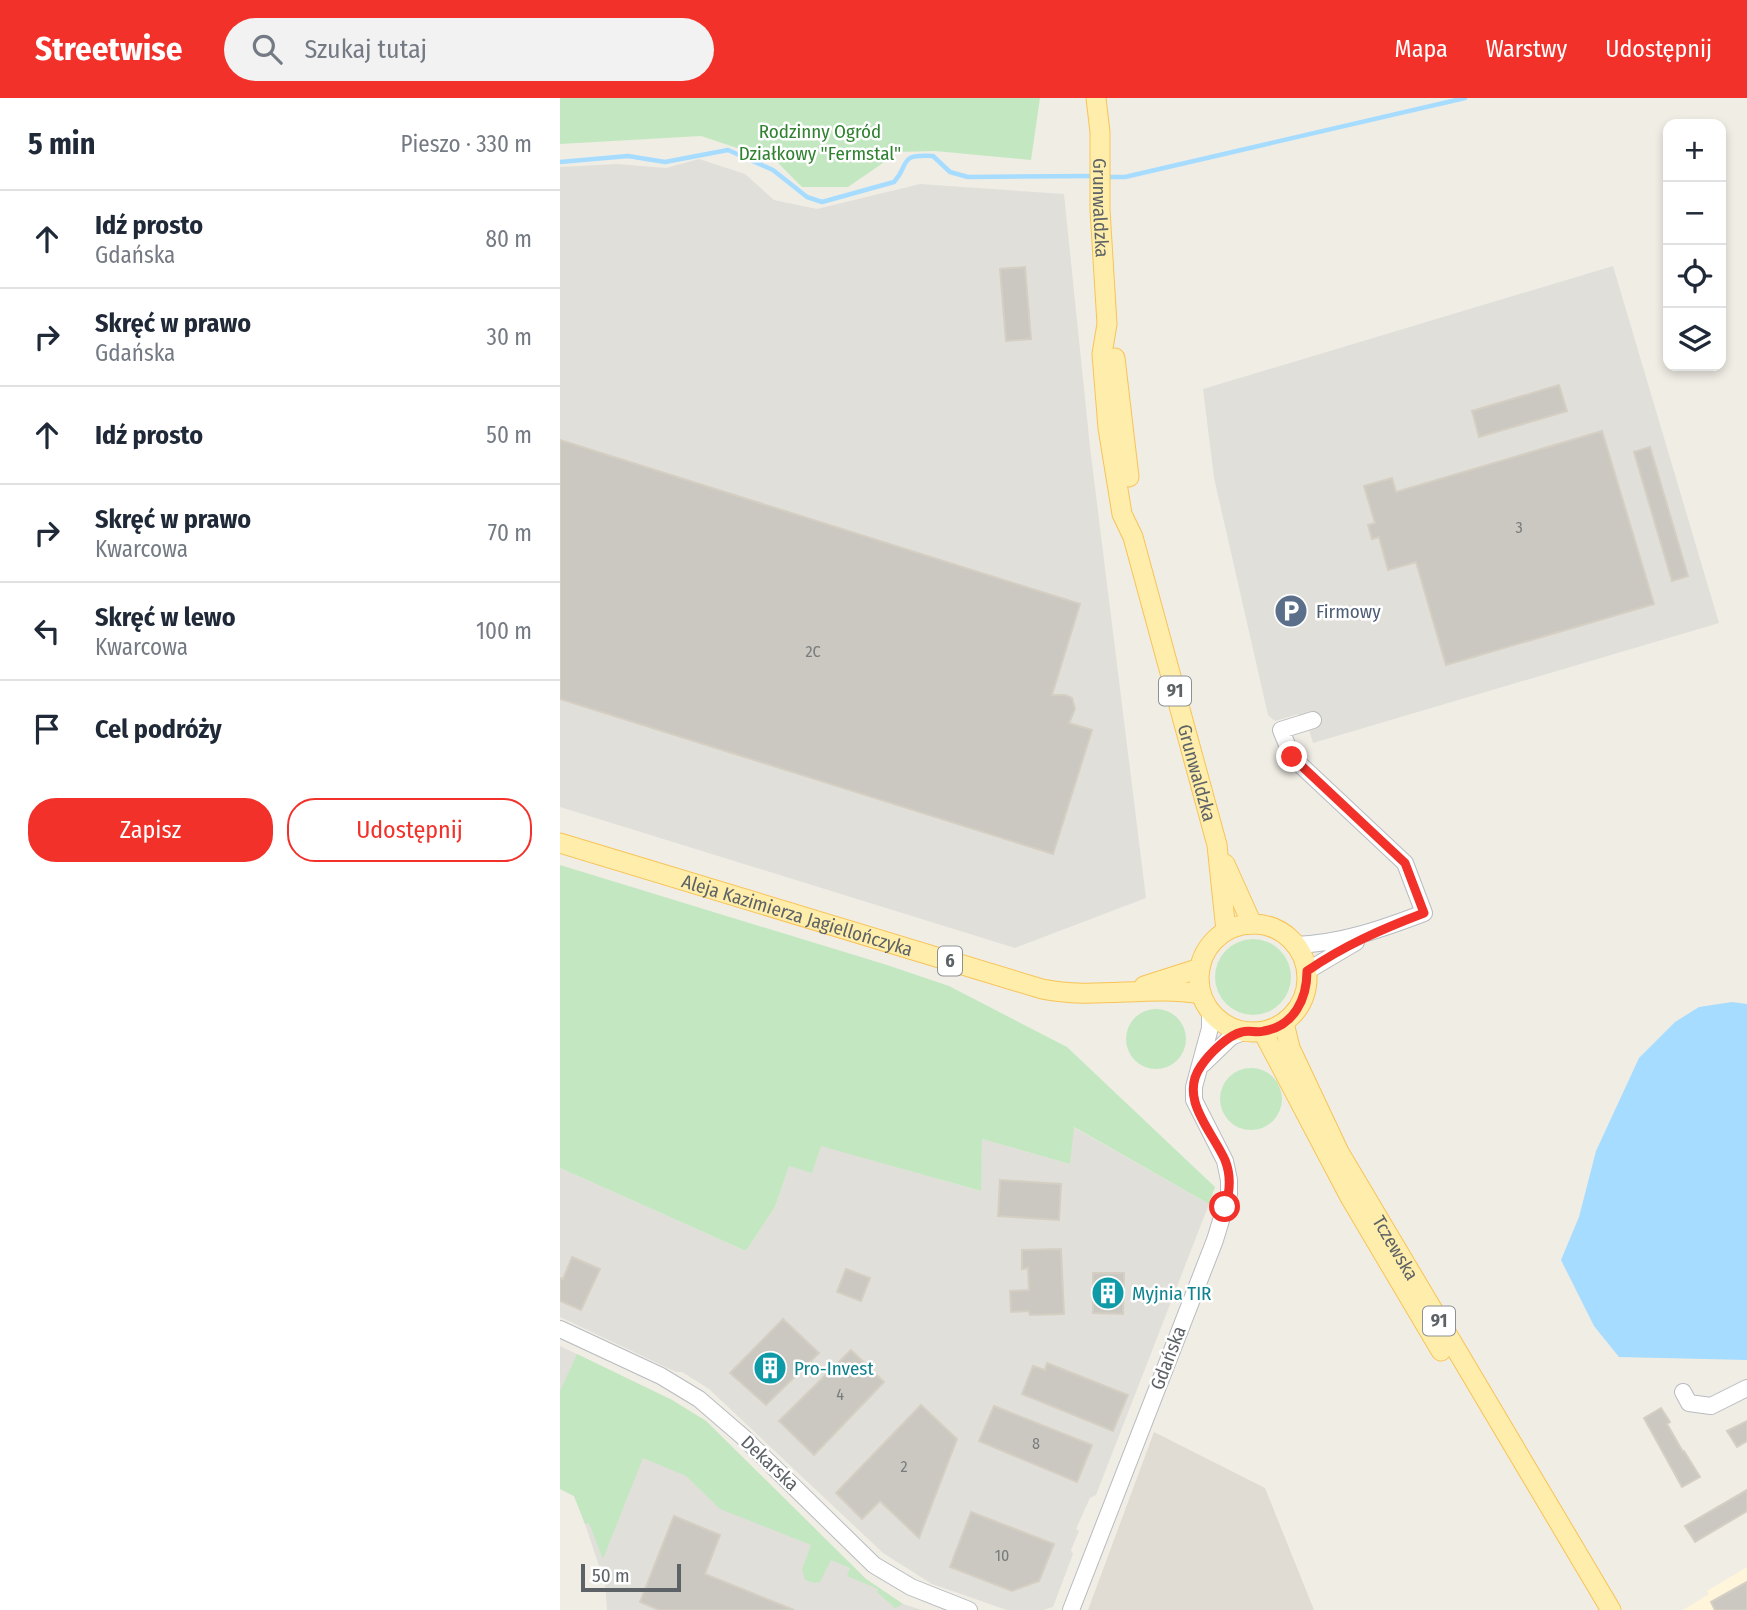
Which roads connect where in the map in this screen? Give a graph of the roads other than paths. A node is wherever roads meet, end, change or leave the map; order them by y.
1 (1096, 98) edge
2 (1106, 98) edge
3 (1100, 132) junction
4 (1313, 720) dead end
5 (560, 843) edge
6 (1217, 845) junction
7 (1252, 924) junction
8 (1226, 931) junction
9 (1370, 934) junction
10 (1296, 945) junction
11 (1200, 968) junction
12 (1307, 971) junction
13 (1119, 993) junction
14 (1206, 1003) junction
15 (1284, 1023) junction
16 (1243, 1031) junction
17 (1264, 1031) junction
18 (1201, 1066) junction
19 (560, 1329) edge
20 (1747, 1388) edge
21 (1683, 1392) dead end
22 (969, 1610) edge
23 (1072, 1610) edge
24 (1596, 1610) edge
25 (1611, 1610) edge

1 - 3 main road, Grunwaldzka / 91
2 - 3 main road, Grunwaldzka / 91
3 - 6 main road, Grunwaldzka / 91
4 - 9 street
5 - 13 main road, Aleja Kazimierza Jagiellończyka / 6
6 - 7 main road, Grunwaldzka / 91
6 - 8 main road, Grunwaldzka / 91
7 - 8 main road
7 - 10 main road
8 - 11 main road
9 - 10 street
9 - 12 street
10 - 12 main road
11 - 13 main road, Aleja Kazimierza Jagiellończyka / 6
11 - 14 main road
12 - 15 main road
13 - 14 main road, Aleja Kazimierza Jagiellończyka / 6
14 - 16 main road
14 - 18 street, Gdańska
15 - 17 main road
15 - 25 main road, Tczewska / 91
16 - 17 main road
16 - 18 street
17 - 24 main road, Tczewska / 91
18 - 23 street, Gdańska
19 - 22 street, Dekarska
20 - 21 street

